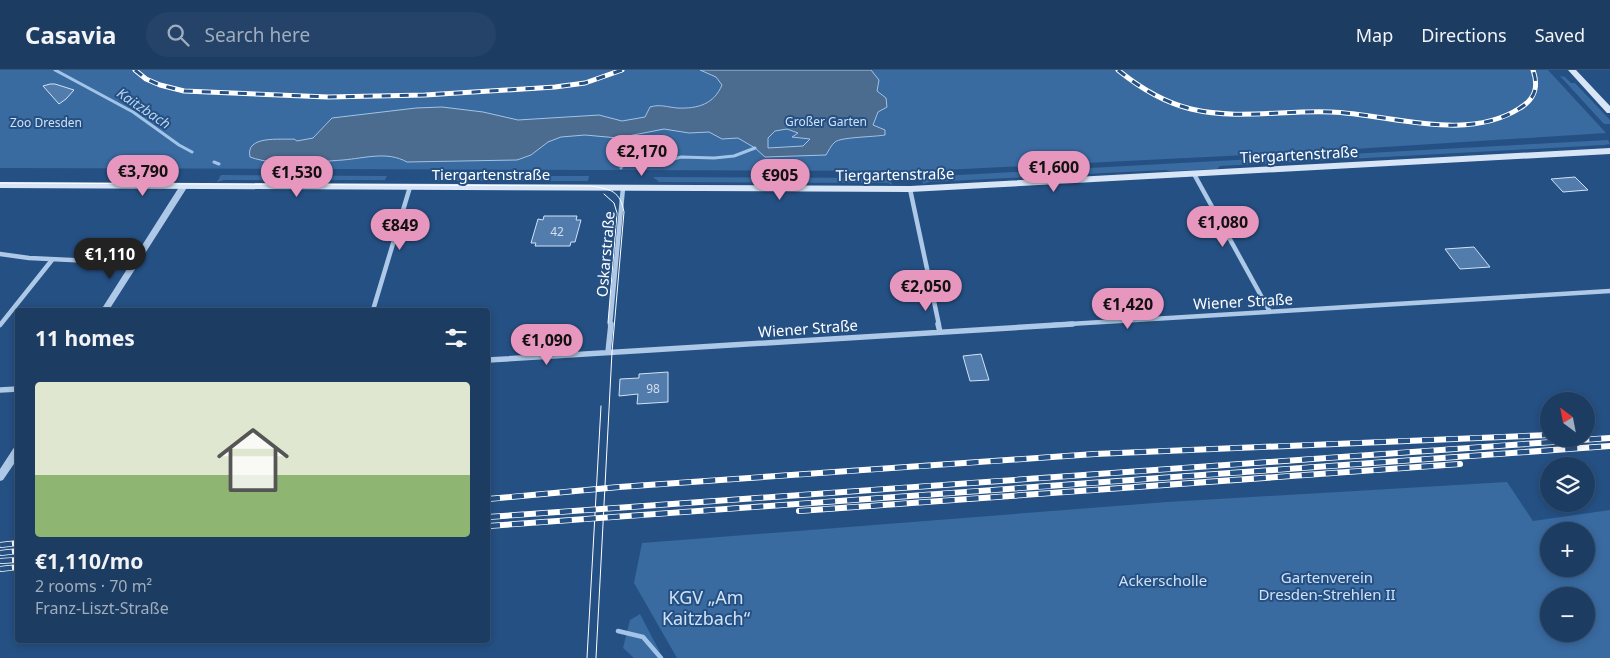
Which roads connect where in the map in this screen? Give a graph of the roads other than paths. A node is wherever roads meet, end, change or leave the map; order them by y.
1 (1572, 70) edge
2 (1610, 111) edge
3 (1610, 151) edge
4 (1194, 174) junction
5 (0, 185) edge
6 (184, 186) junction
7 (410, 187) junction
8 (623, 188) junction
9 (910, 189) junction
10 (0, 254) edge
11 (52, 260) junction
12 (134, 263) junction
13 (1610, 291) edge
14 (106, 308) edge
15 (373, 308) edge
16 (1270, 312) junction
17 (0, 326) edge
18 (940, 332) junction
19 (608, 352) junction
20 (490, 360) edge
21 (15, 389) edge
22 (0, 390) edge
23 (15, 454) edge
24 (0, 477) edge

1 - 2 main road
3 - 4 main road, Tiergartenstraße
4 - 9 main road, Tiergartenstraße
4 - 16 street
5 - 6 main road, Tiergartenstraße
6 - 7 main road, Tiergartenstraße
6 - 12 street
7 - 8 main road, Tiergartenstraße
7 - 15 street
8 - 9 main road, Tiergartenstraße
8 - 19 street, Oskarstraße
9 - 18 street
10 - 11 street
11 - 12 street
11 - 17 street
12 - 14 street
13 - 16 street, Wiener Straße
16 - 18 street, Wiener Straße
18 - 19 street, Wiener Straße
19 - 20 street, Wiener Straße
21 - 22 street
23 - 24 street

